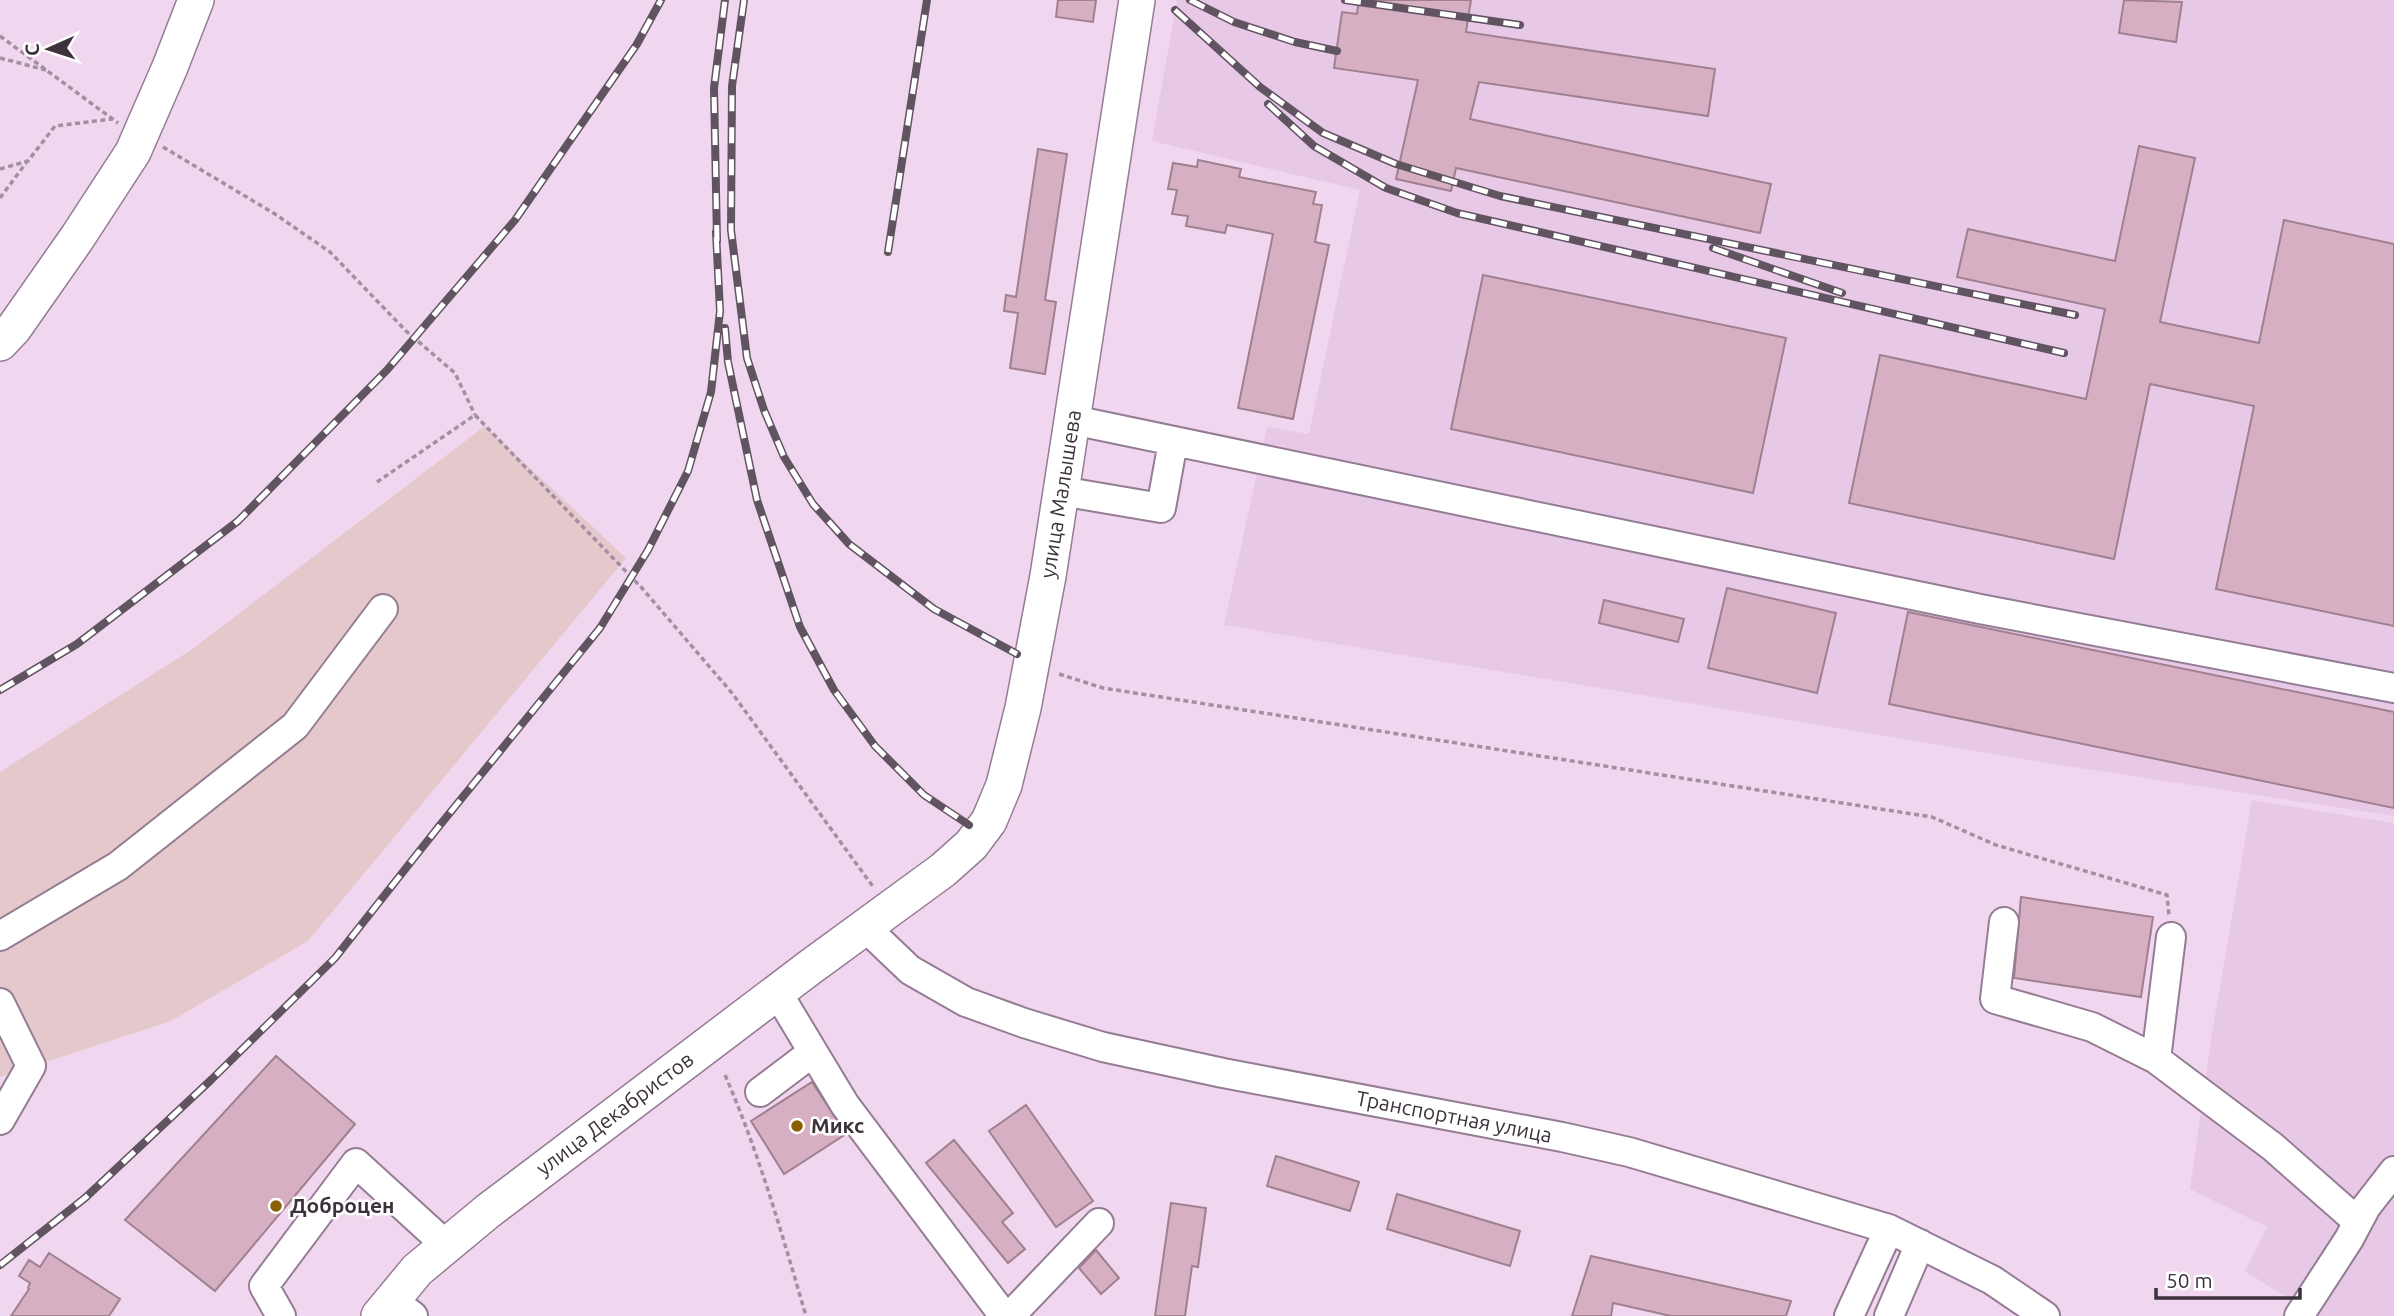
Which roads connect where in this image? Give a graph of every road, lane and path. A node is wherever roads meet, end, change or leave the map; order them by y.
1 (196, 0) edge
2 (1137, 0) edge
3 (0, 36) edge
4 (0, 58) edge
5 (48, 71) junction
6 (131, 129) junction
7 (28, 161) junction
8 (0, 169) edge
9 (0, 198) edge
10 (0, 343) edge
11 (475, 415) junction
12 (1073, 420) junction
13 (1173, 442) junction
14 (377, 482) dead end
15 (1061, 491) junction
16 (383, 609) dead end
17 (1059, 674) dead end
18 (2394, 688) edge
19 (877, 918) junction
20 (2004, 922) dead end
21 (0, 936) edge
22 (2171, 937) joint
23 (777, 992) junction
24 (0, 1003) edge
25 (813, 1052) junction
26 (2156, 1059) junction
27 (725, 1075) dead end
28 (760, 1091) dead end
29 (0, 1121) edge
30 (2394, 1171) edge
31 (2358, 1222) junction
32 (1099, 1223) dead end
33 (1889, 1229) junction
34 (1920, 1244) junction
35 (446, 1245) junction
36 (394, 1310) edge
37 (281, 1316) edge
38 (806, 1316) edge
39 (1004, 1316) edge
40 (1010, 1316) edge
41 (1849, 1316) edge
42 (1889, 1316) edge
43 (2045, 1316) edge
44 (2299, 1316) edge

1 - 6 main road
2 - 12 main road, улица Малышева
3 - 5 path
4 - 5 path
5 - 6 path
6 - 7 path
6 - 10 main road
6 - 11 path
7 - 8 path
7 - 9 path
11 - 14 path
11 - 19 path
12 - 13 street
12 - 15 main road, улица Малышева
13 - 15 street
13 - 18 street
15 - 19 main road, улица Малышева
16 - 21 street
17 - 22 path
19 - 23 main road, улица Декабристов
19 - 33 street, Транспортная улица
20 - 26 street
22 - 26 street
23 - 25 street
23 - 35 main road, улица Декабристов
24 - 29 street
25 - 28 street
25 - 39 street
26 - 31 street
27 - 38 path
30 - 31 street
31 - 44 street
32 - 40 street
33 - 34 street, Транспортная улица
33 - 41 street
34 - 42 street
34 - 43 street, Транспортная улица
35 - 36 main road, улица Декабристов
35 - 37 street

